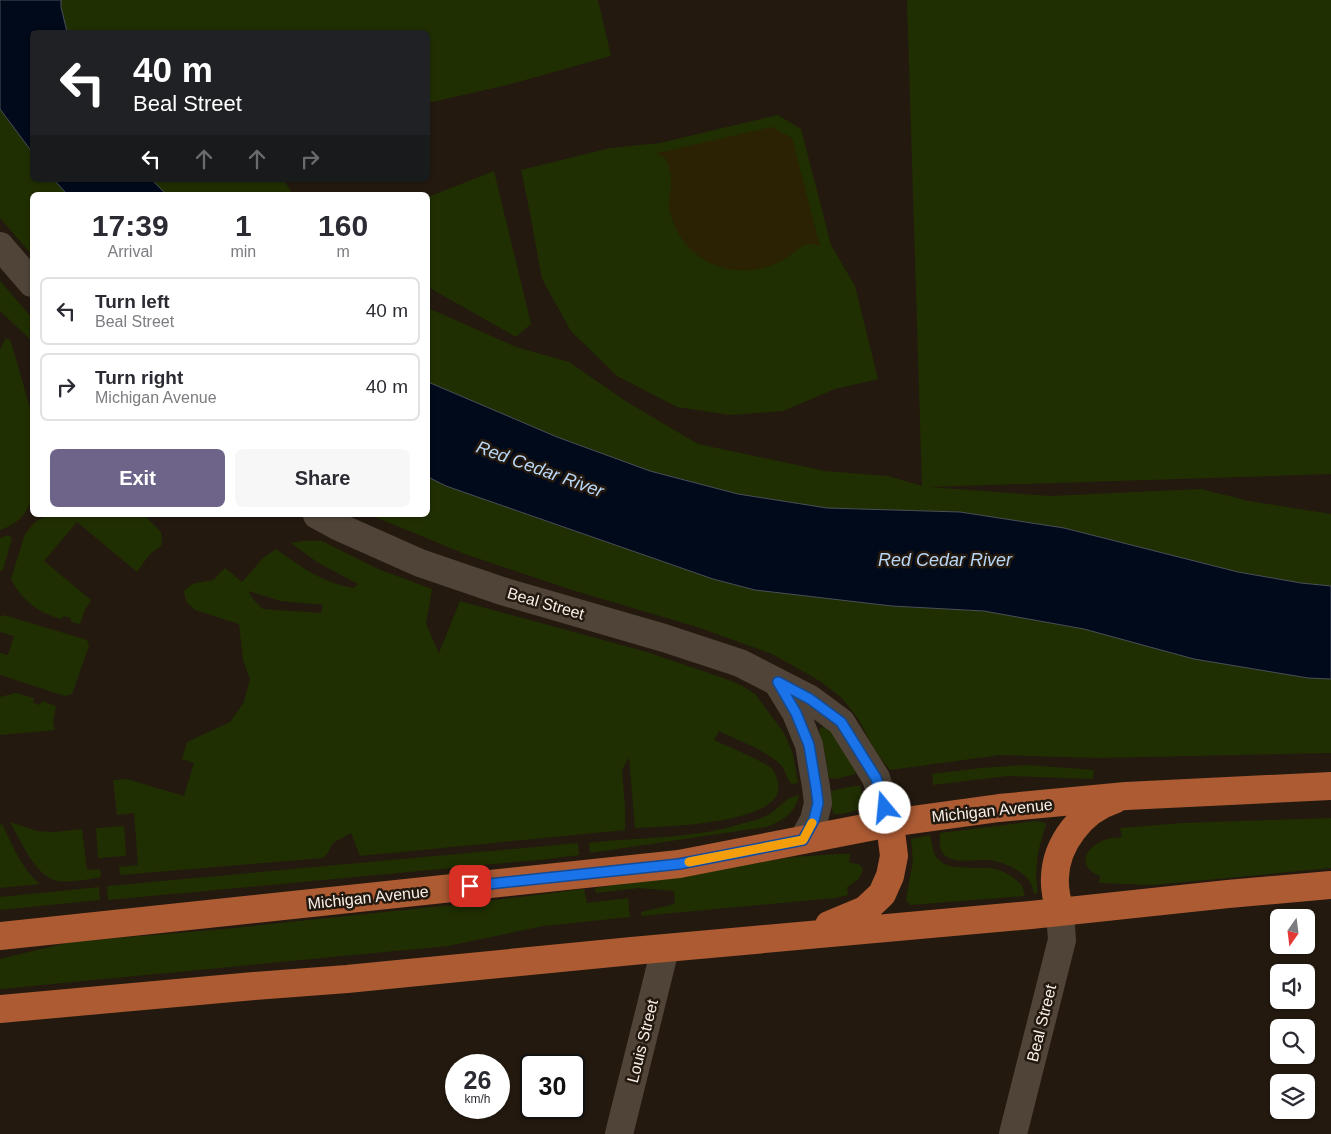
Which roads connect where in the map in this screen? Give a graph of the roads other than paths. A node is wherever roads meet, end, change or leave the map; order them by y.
1 (0, 246) edge
2 (30, 281) edge
3 (321, 517) edge
4 (778, 682) junction
5 (1331, 786) edge
6 (1126, 796) junction
7 (890, 823) junction
8 (803, 840) junction
9 (1331, 885) edge
10 (1060, 912) junction
11 (0, 936) edge
12 (795, 936) junction
13 (665, 949) junction
14 (0, 1009) edge
15 (619, 1134) edge
16 (1013, 1134) edge

1 - 2 street
3 - 4 street, Beal Street
4 - 7 street, Beal Street
4 - 8 street
5 - 6 main road, Michigan Avenue
6 - 7 main road, Michigan Avenue
6 - 10 main road
7 - 8 main road, Michigan Avenue
7 - 12 main road
8 - 11 main road, Michigan Avenue
9 - 10 main road
10 - 12 main road
10 - 16 street, Beal Street
12 - 13 main road
13 - 14 main road
13 - 15 street, Louis Street

